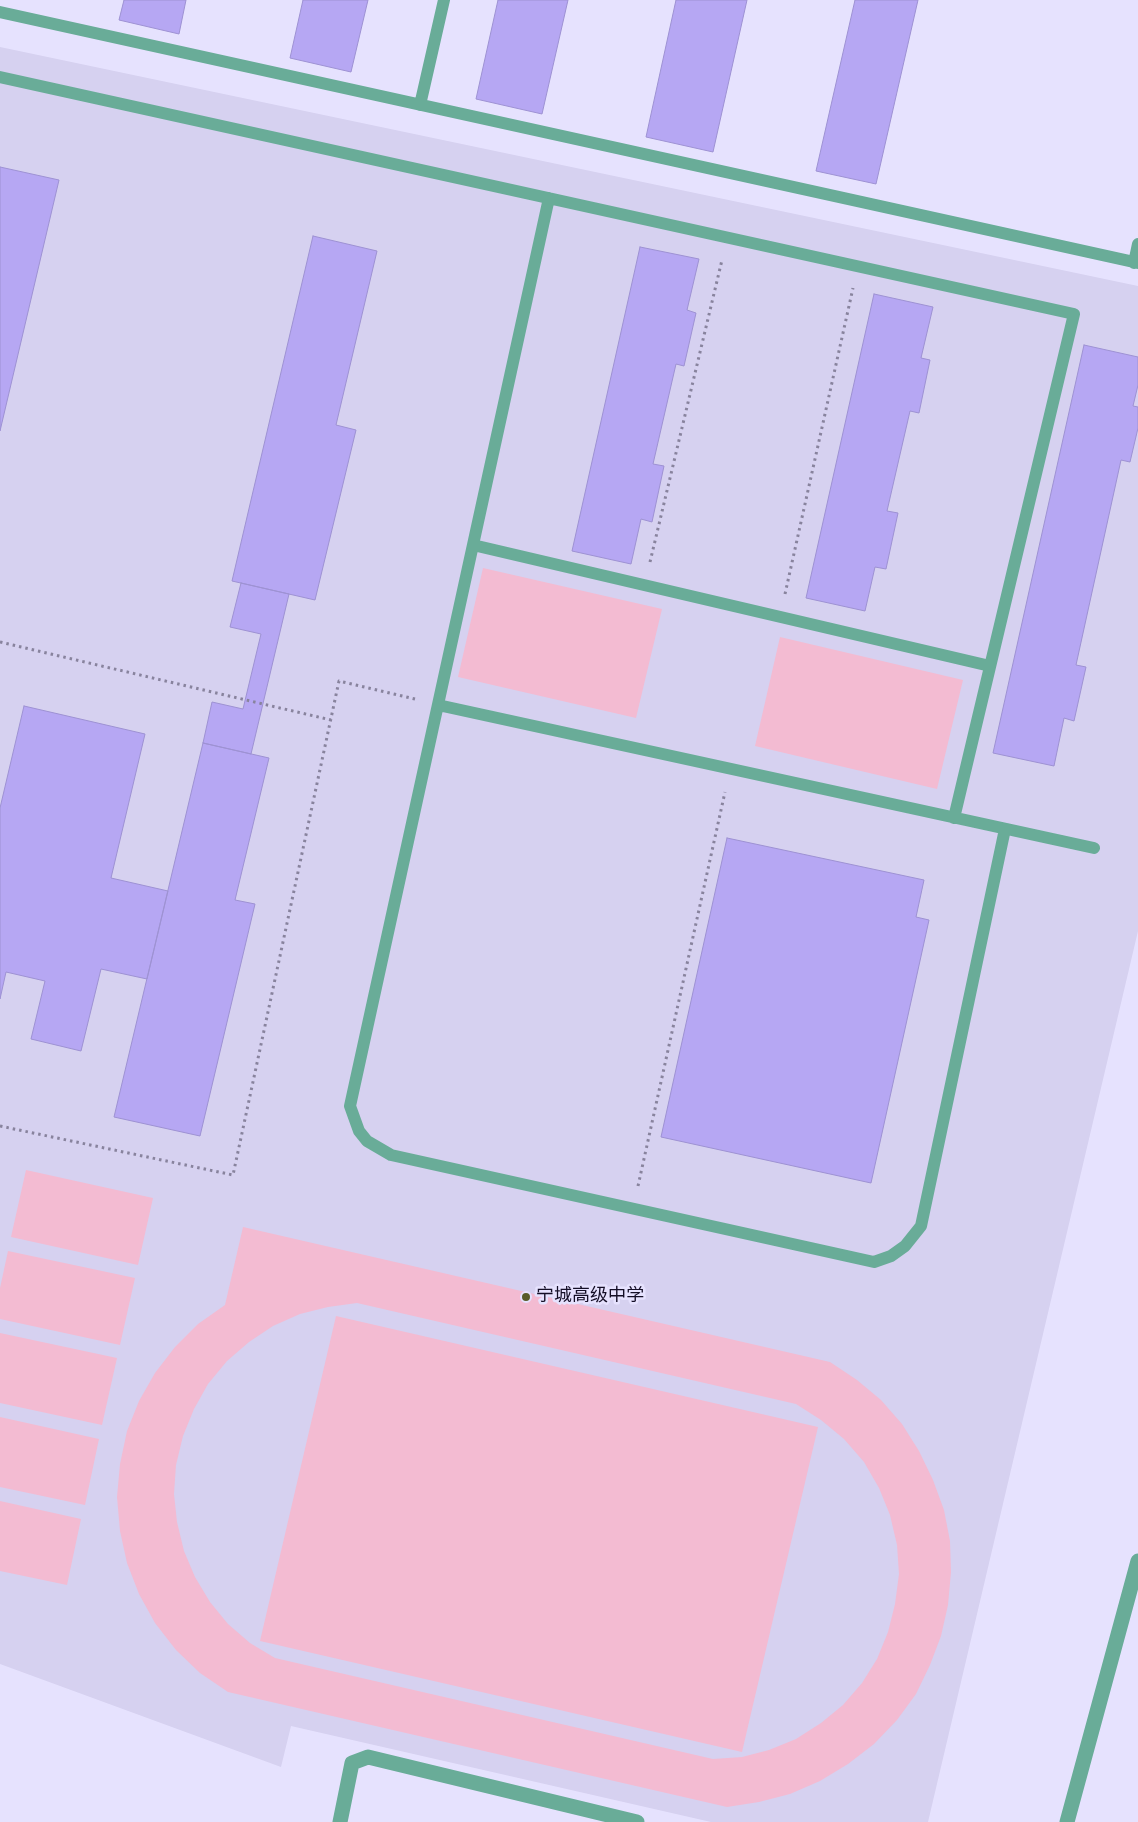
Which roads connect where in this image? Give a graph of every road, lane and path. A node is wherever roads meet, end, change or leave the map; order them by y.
1 (444, 0) edge
2 (0, 12) edge
3 (0, 77) edge
4 (420, 105) junction
5 (549, 198) junction
6 (727, 238) junction
7 (1138, 244) edge
8 (1136, 263) edge
9 (858, 266) junction
10 (473, 544) junction
11 (645, 585) junction
12 (780, 616) junction
13 (0, 642) edge
14 (990, 666) junction
15 (438, 705) junction
16 (330, 720) junction
17 (730, 769) junction
18 (954, 818) junction
19 (1004, 829) junction
20 (1094, 848) dead end
21 (0, 1126) edge
22 (633, 1208) junction
23 (1138, 1561) edge
24 (340, 1822) edge
25 (637, 1822) edge
26 (1067, 1822) edge

1 - 4 lane
2 - 4 lane
3 - 5 lane
4 - 8 lane
5 - 6 lane
5 - 10 lane
6 - 9 lane
6 - 11 path
7 - 8 lane
9 - 12 path
9 - 14 lane
10 - 11 lane
10 - 15 lane
11 - 12 lane
12 - 14 lane
13 - 16 path
14 - 18 lane
15 - 16 path
15 - 17 lane
15 - 22 lane
16 - 21 path
17 - 18 lane
17 - 22 path
18 - 19 lane
19 - 20 lane
19 - 22 lane
23 - 26 street
24 - 25 street

